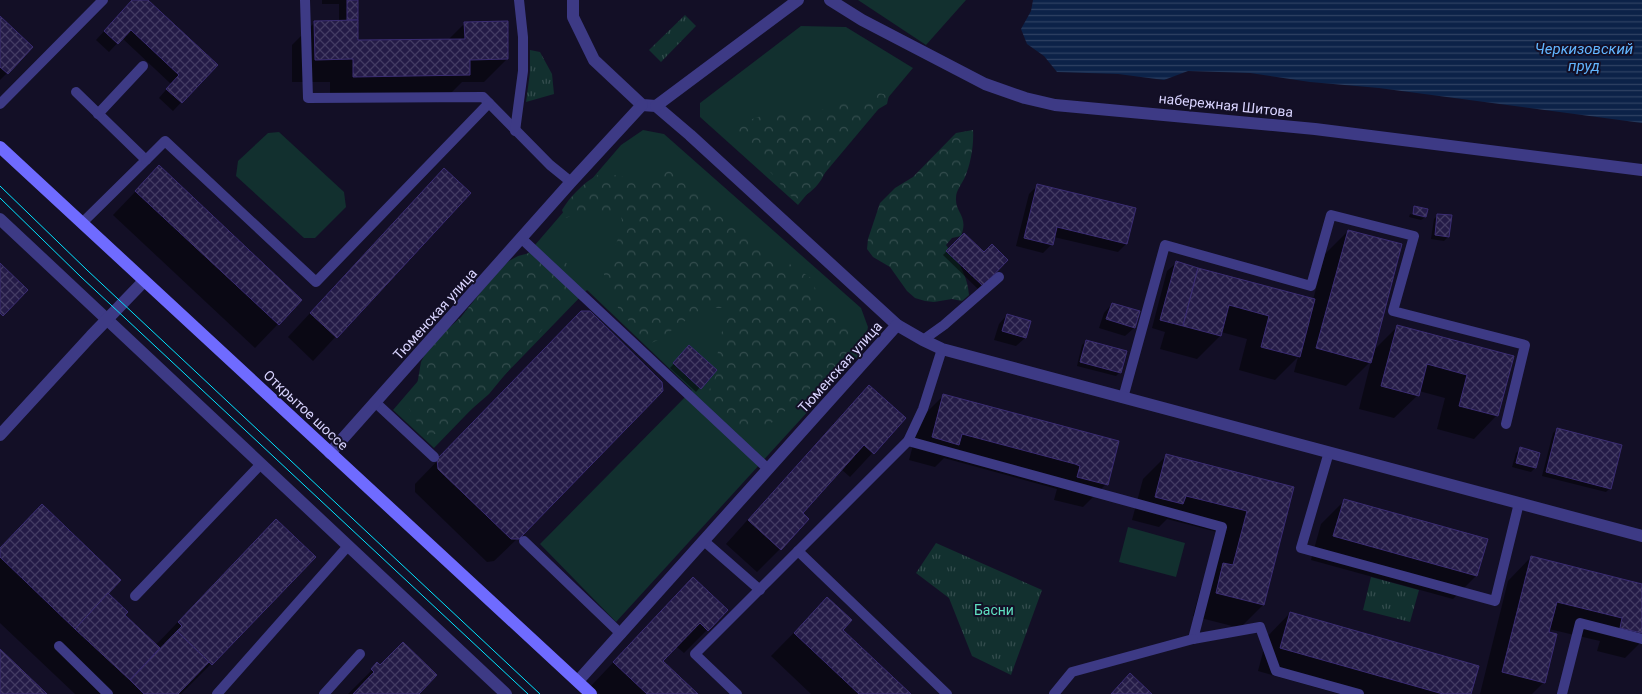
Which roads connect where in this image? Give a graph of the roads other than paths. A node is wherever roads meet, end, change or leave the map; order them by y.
1 (103, 0) edge
2 (305, 0) edge
3 (520, 0) edge
4 (573, 0) edge
5 (798, 0) edge
6 (830, 0) edge
7 (143, 66) dead end
8 (76, 92) dead end
9 (489, 103) junction
10 (0, 104) edge
11 (642, 105) junction
12 (656, 106) junction
13 (98, 114) junction
14 (516, 131) junction
15 (0, 147) edge
16 (146, 160) junction
17 (1642, 170) edge
18 (570, 182) junction
19 (0, 219) edge
20 (82, 223) junction
21 (522, 239) junction
22 (999, 277) dead end
23 (144, 281) junction
24 (107, 320) junction
25 (897, 325) junction
26 (923, 340) junction
27 (942, 350) junction
28 (1122, 398) junction
29 (376, 403) junction
30 (1506, 424) dead end
31 (0, 435) edge
32 (908, 442) junction
33 (1329, 452) junction
34 (330, 453) junction
35 (434, 457) dead end
36 (261, 464) junction
37 (768, 469) junction
38 (1519, 503) junction
39 (1642, 536) edge
40 (524, 541) dead end
41 (704, 541) junction
42 (348, 546) junction
43 (798, 552) junction
44 (760, 590) junction
45 (135, 596) dead end
46 (621, 634) junction
47 (1193, 639) junction
48 (1642, 639) edge
49 (58, 646) dead end
50 (360, 654) dead end
51 (578, 682) junction
52 (501, 692) edge
53 (106, 693) edge
54 (217, 694) edge
55 (324, 694) edge
56 (591, 694) edge
57 (737, 694) edge
58 (947, 694) edge
59 (1054, 694) edge
60 (1359, 694) edge
61 (1562, 694) edge

1 - 10 lane
2 - 9 lane
3 - 14 lane
4 - 11 street
5 - 12 street
6 - 17 street, набережная Шитова
7 - 13 lane
8 - 13 lane
9 - 14 lane
9 - 16 lane
11 - 12 street
11 - 18 street, Тюменская улица
12 - 25 street, Тюменская улица
13 - 16 lane
14 - 18 lane
15 - 20 main road, Открытое шоссе
16 - 20 lane
18 - 21 street, Тюменская улица
19 - 24 street
20 - 23 main road, Открытое шоссе
21 - 29 street, Тюменская улица
21 - 37 lane
22 - 26 lane
23 - 24 street
23 - 34 main road, Открытое шоссе
24 - 31 street
24 - 36 street
25 - 26 street
25 - 37 street, Тюменская улица
26 - 27 street
27 - 28 street
27 - 32 lane
28 - 30 lane
28 - 33 street
29 - 34 street, Тюменская улица
29 - 35 lane
32 - 43 lane
32 - 47 lane
33 - 38 street
33 - 38 lane
34 - 51 main road, Открытое шоссе
36 - 42 street
36 - 45 lane
37 - 41 street, Тюменская улица
38 - 39 street
40 - 46 lane
41 - 44 lane
41 - 46 street, Тюменская улица
42 - 52 street
42 - 54 lane
43 - 44 lane
43 - 58 lane
44 - 57 lane
46 - 51 street, Тюменская улица
47 - 59 lane
47 - 60 lane
48 - 61 lane
49 - 53 lane
50 - 55 lane
51 - 56 main road, Открытое шоссе

